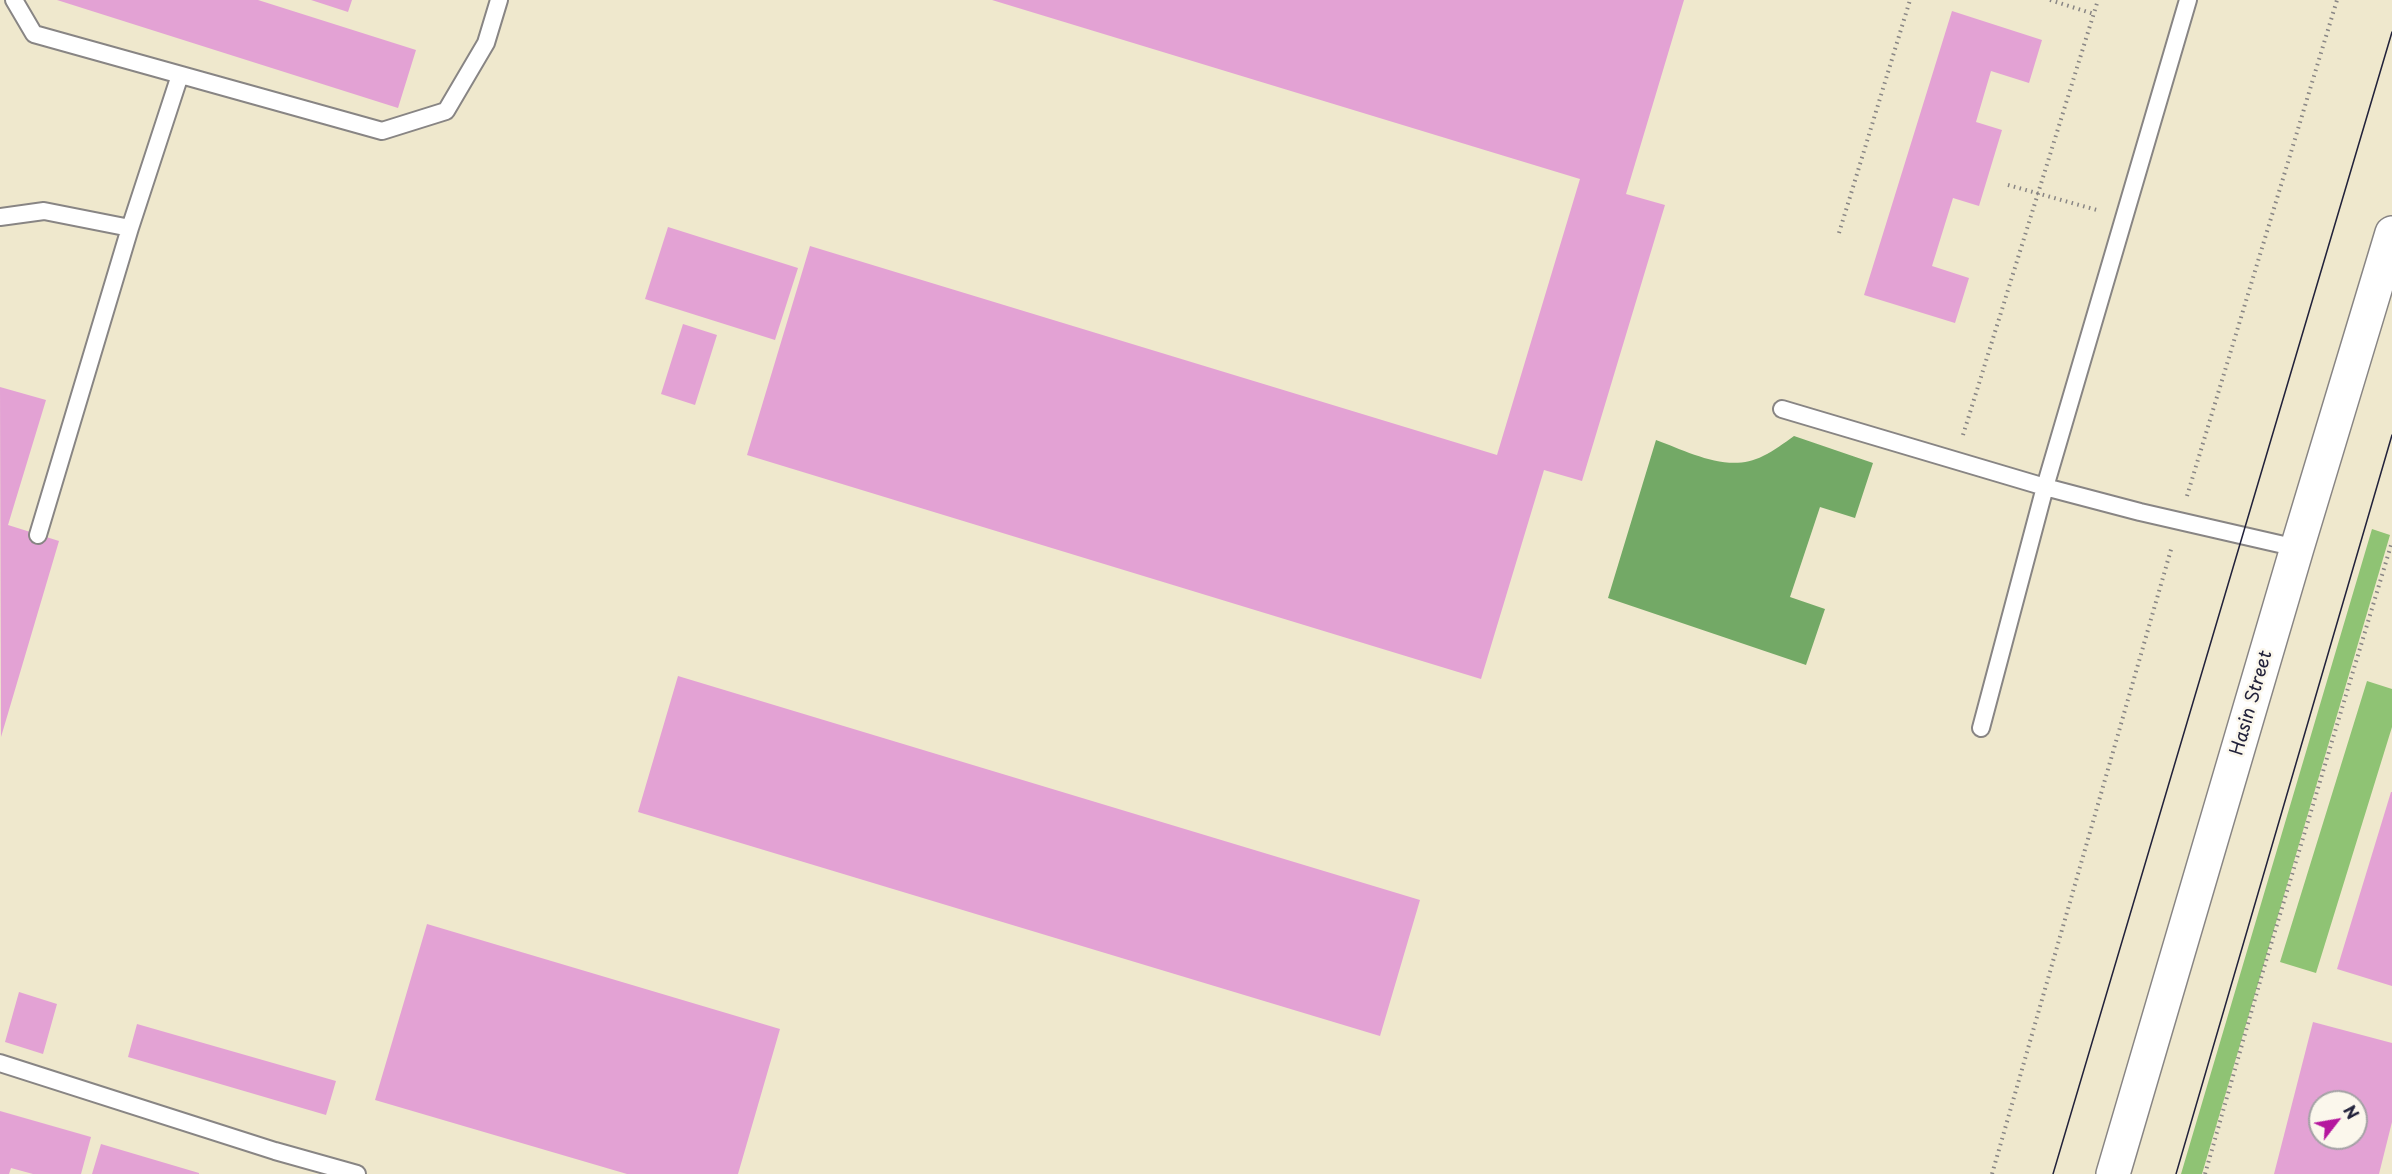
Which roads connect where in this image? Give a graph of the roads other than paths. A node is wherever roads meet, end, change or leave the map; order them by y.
1 (14, 0) edge
2 (499, 0) edge
3 (2188, 0) edge
4 (180, 75) junction
5 (0, 217) edge
6 (130, 228) junction
7 (2392, 232) edge
8 (1782, 409) dead end
9 (2045, 487) junction
10 (38, 535) dead end
11 (2297, 548) junction
12 (1981, 728) dead end
13 (0, 1063) edge
14 (357, 1174) edge
15 (2114, 1174) edge

1 - 4 lane
2 - 4 lane
3 - 9 lane
4 - 6 lane
5 - 6 lane
6 - 10 lane
7 - 11 main road, Hasin Street
8 - 9 lane
9 - 11 lane
9 - 12 lane
11 - 15 main road, Hasin Street
13 - 14 lane

